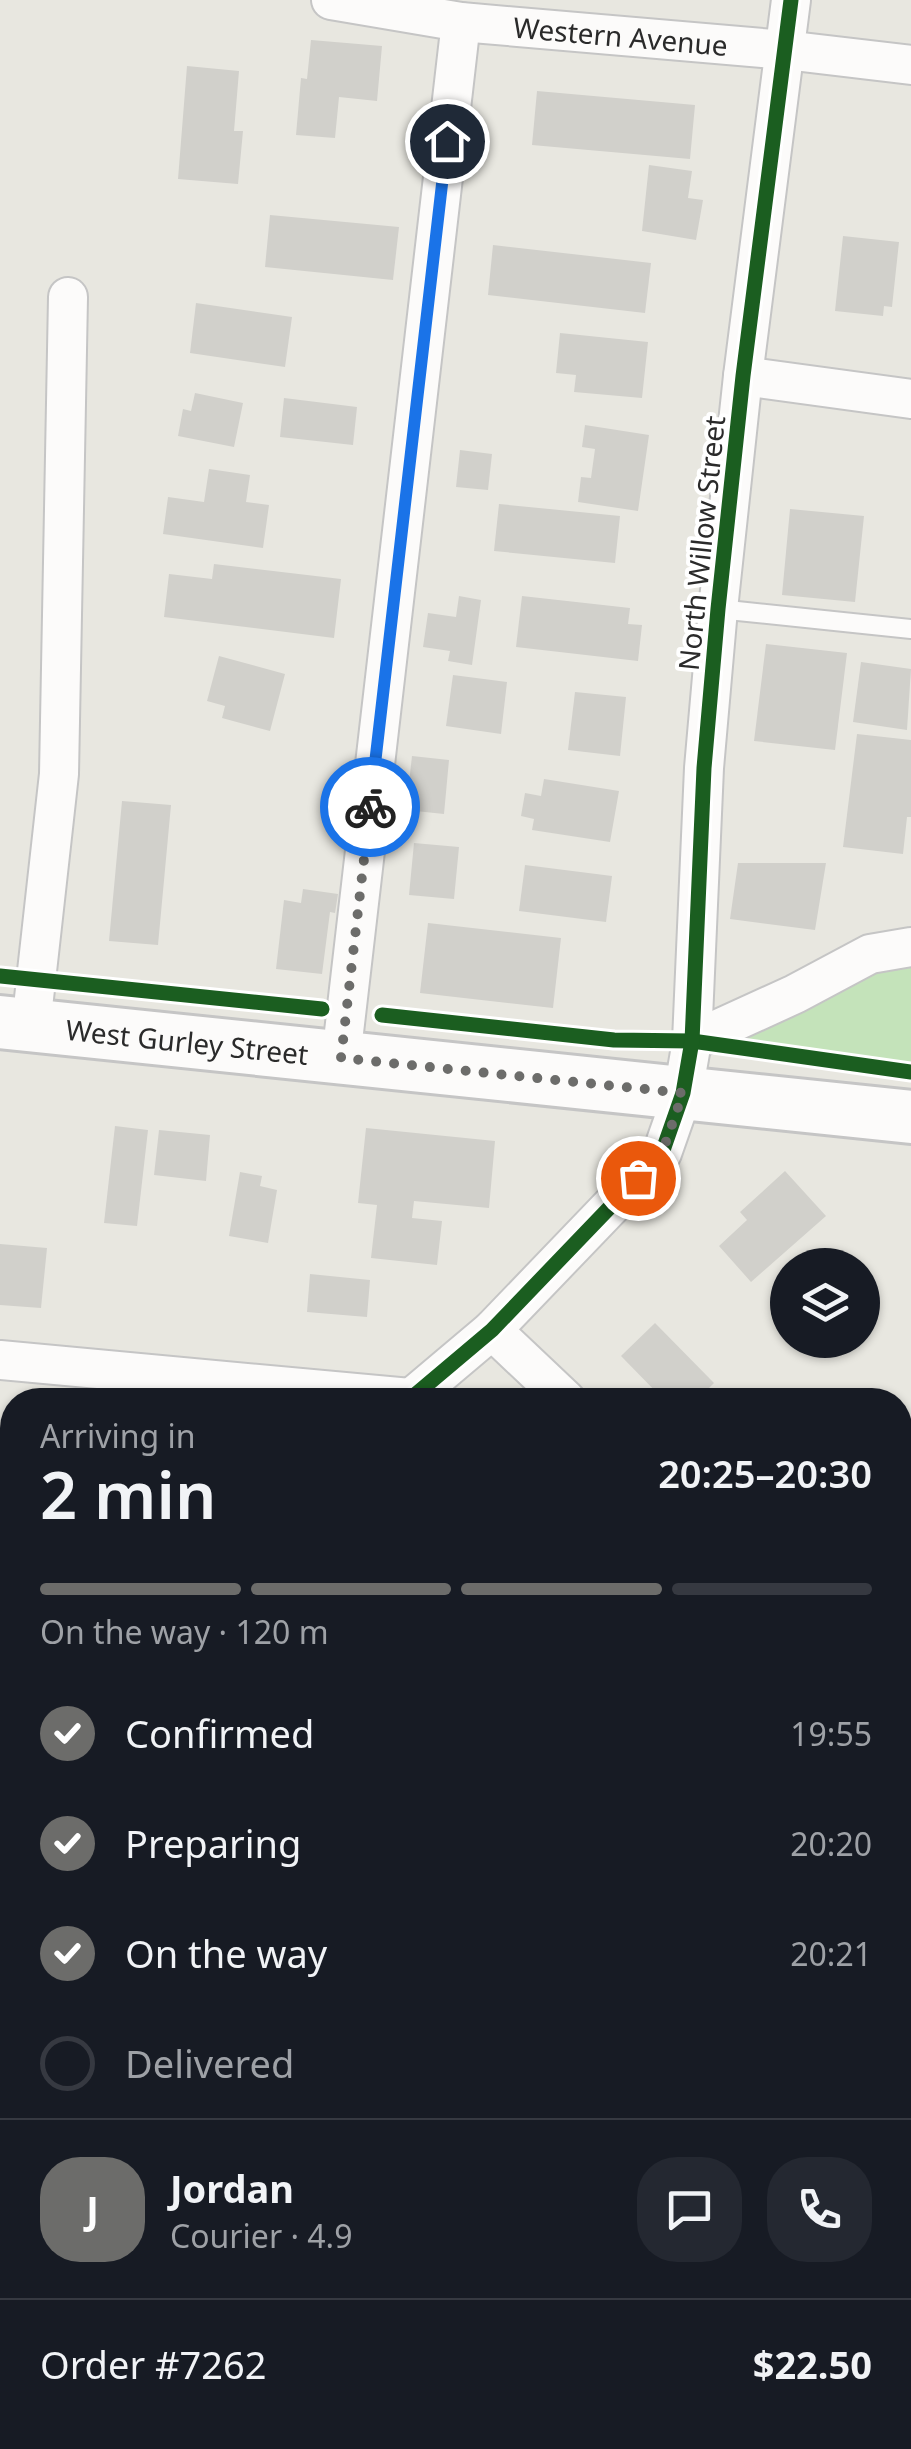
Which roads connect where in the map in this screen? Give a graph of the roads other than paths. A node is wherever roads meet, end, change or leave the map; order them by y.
1 (331, 0) edge
2 (790, 0) edge
3 (461, 22) junction
4 (785, 50) junction
5 (911, 65) edge
6 (68, 296) dead end
7 (743, 376) junction
8 (911, 399) edge
9 (718, 608) junction
10 (911, 629) edge
11 (911, 947) edge
12 (16, 1023) edge
13 (692, 1041) junction
14 (341, 1058) junction
15 (683, 1093) junction
16 (911, 1117) edge
17 (492, 1330) junction
18 (0, 1360) edge
19 (294, 1388) edge
20 (422, 1388) edge
21 (553, 1388) edge

1 - 3 street, Western Avenue
2 - 4 street, North Willow Street
3 - 4 street, Western Avenue
3 - 14 street
4 - 5 street, Western Avenue
4 - 7 street, North Willow Street
6 - 12 street
7 - 8 street
7 - 9 street, North Willow Street
9 - 10 lane
9 - 13 street, North Willow Street
11 - 13 street
12 - 14 main road, West Gurley Street
13 - 15 street, North Willow Street
14 - 15 main road, West Gurley Street
15 - 16 main road, West Gurley Street
15 - 17 street, North Willow Street
17 - 20 street, North Willow Street
17 - 21 street
18 - 19 street

